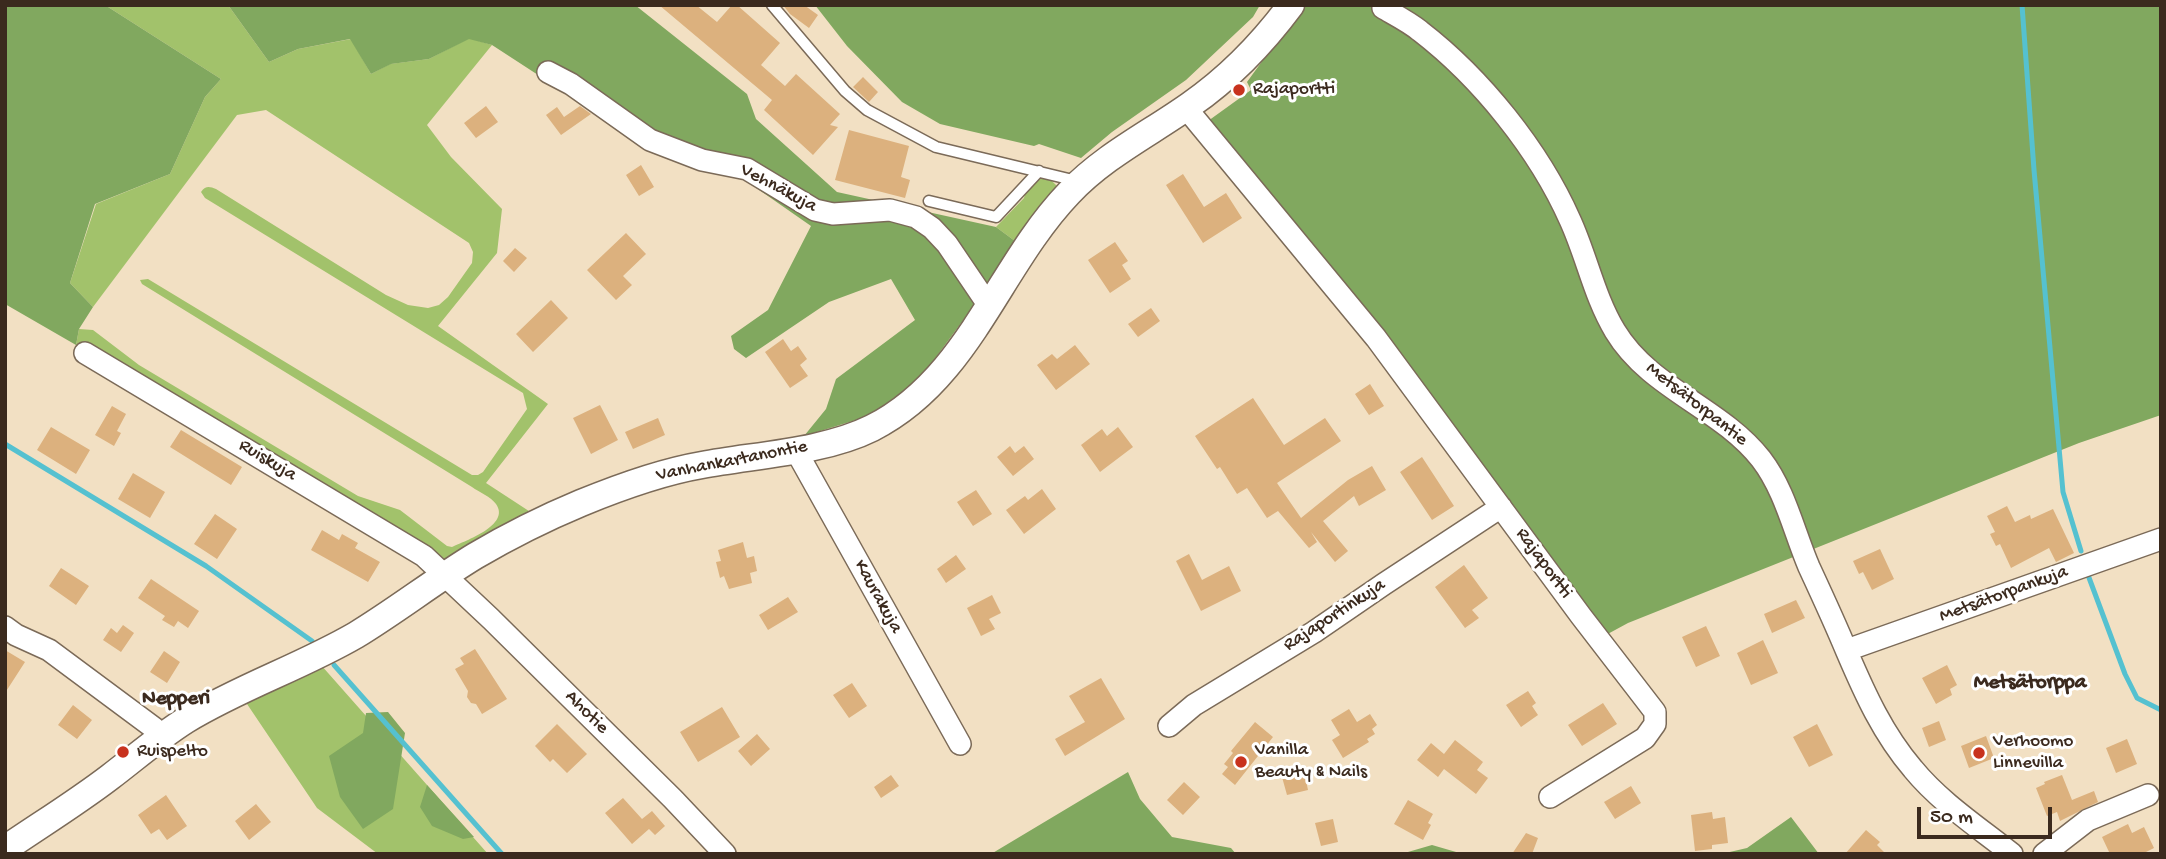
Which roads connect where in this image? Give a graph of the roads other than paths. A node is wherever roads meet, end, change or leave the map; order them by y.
1 (772, 5) edge
2 (1291, 5) edge
3 (1384, 5) edge
4 (548, 72) dead end
5 (1186, 108) junction
6 (1039, 171) junction
7 (1080, 182) junction
8 (929, 201) dead end
9 (989, 306) junction
10 (85, 353) dead end
11 (795, 449) junction
12 (1502, 507) junction
13 (2161, 539) edge
14 (445, 575) junction
15 (5, 627) edge
16 (1847, 650) junction
17 (1169, 726) dead end
18 (161, 736) junction
19 (960, 744) dead end
20 (2148, 795) dead end
21 (1550, 797) dead end
22 (5, 849) edge
23 (725, 854) edge
24 (2012, 854) edge
25 (2044, 854) edge

1 - 6 lane
2 - 5 street, Vanhankartanontie
3 - 16 street, Metsätorpantie
4 - 9 street, Vehnäkuja
5 - 7 street, Vanhankartanontie
5 - 12 street, Rajaportti
6 - 7 lane
6 - 8 lane
7 - 9 street, Vanhankartanontie
9 - 11 street, Vanhankartanontie
10 - 14 street, Ruiskuja
11 - 14 street, Vanhankartanontie
11 - 19 street, Kaurakuja
12 - 17 street, Rajaportinkuja
12 - 21 street, Rajaportti
13 - 16 street, Metsätorpankuja
14 - 18 street, Vanhankartanontie
14 - 23 street, Ahotie
15 - 18 street
16 - 24 street, Metsätorpantie
18 - 22 street, Vanhankartanontie
20 - 25 street

